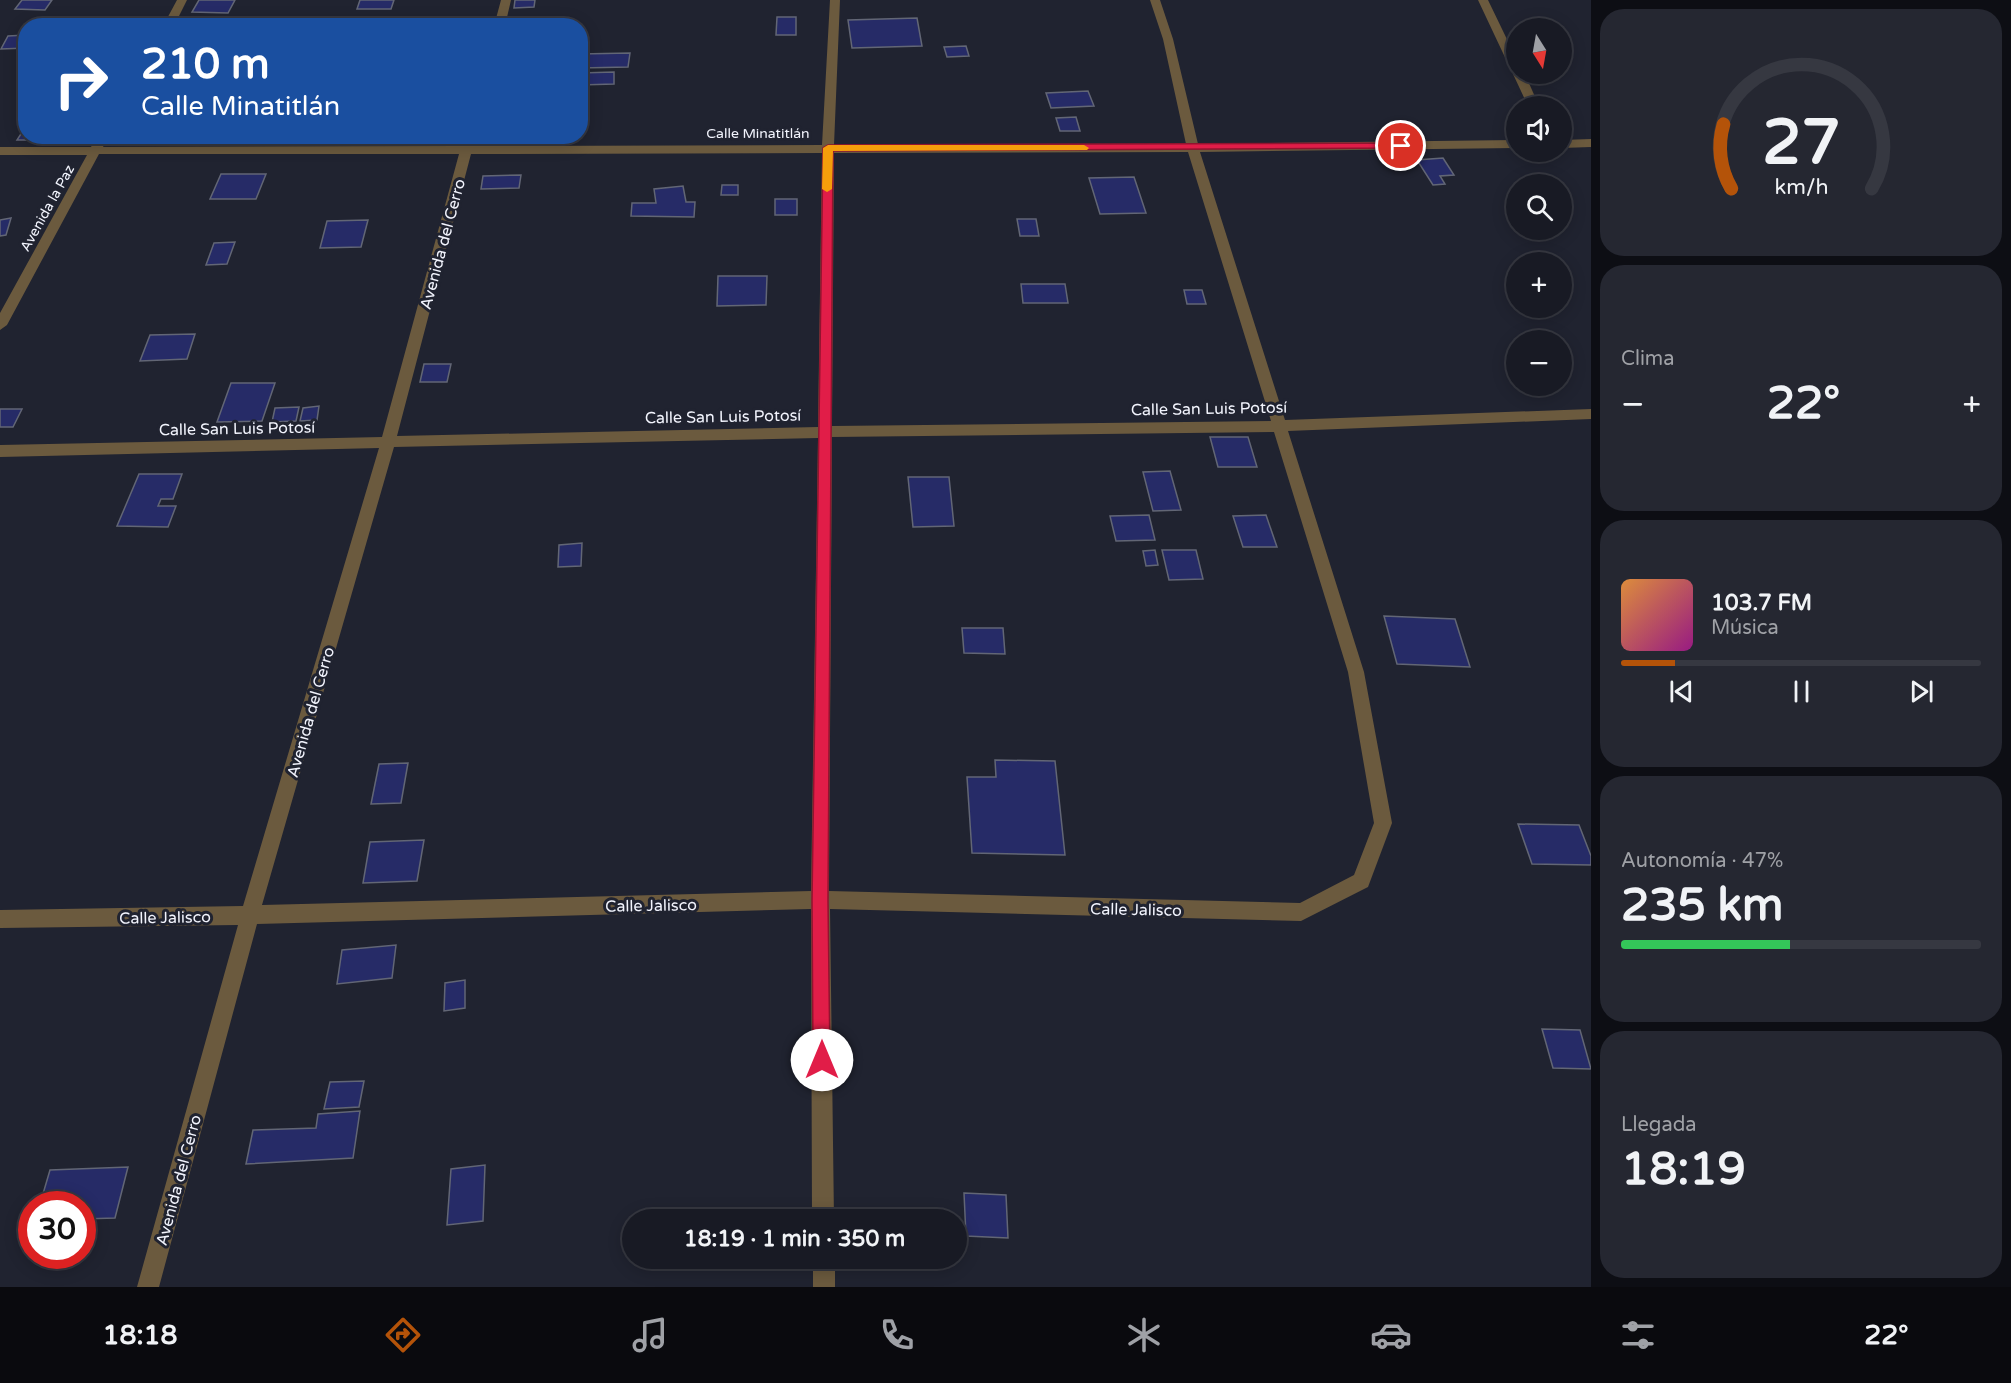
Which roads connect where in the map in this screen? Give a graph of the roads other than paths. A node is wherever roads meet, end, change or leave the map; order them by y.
1 (182, 0) edge
2 (506, 0) edge
3 (835, 0) edge
4 (1155, 0) edge
5 (1483, 0) edge
6 (172, 18) edge
7 (501, 18) edge
8 (1506, 47) edge
9 (99, 144) edge
10 (422, 144) edge
11 (469, 144) edge
12 (541, 144) edge
13 (1506, 144) edge
14 (1572, 144) edge
15 (1591, 144) edge
16 (828, 148) junction
17 (1193, 148) junction
18 (0, 151) edge
19 (95, 151) junction
20 (0, 325) edge
21 (1591, 414) edge
22 (1280, 426) junction
23 (825, 432) junction
24 (388, 443) junction
25 (0, 451) edge
26 (820, 900) junction
27 (250, 915) junction
28 (0, 919) edge
29 (824, 1209) edge
30 (824, 1269) edge
31 (148, 1287) edge
32 (824, 1287) edge

1 - 6 street
2 - 7 street
3 - 16 street
4 - 17 street
5 - 8 street
9 - 19 street, Avenida la Paz
10 - 19 street, Calle Minatitlán
11 - 24 street, Avenida del Cerro
12 - 16 street, Calle Minatitlán
13 - 17 street, Calle Minatitlán
14 - 15 street
16 - 17 street, Calle Minatitlán
16 - 23 street
17 - 22 street
18 - 19 street, Calle Minatitlán
19 - 20 street, Avenida la Paz
21 - 22 street, Calle San Luis Potosí
22 - 23 street, Calle San Luis Potosí
22 - 26 street, Calle Jalisco
23 - 24 street, Calle San Luis Potosí
23 - 26 street
24 - 25 street, Calle San Luis Potosí
24 - 27 street, Avenida del Cerro
26 - 27 street, Calle Jalisco
26 - 29 street
27 - 28 street, Calle Jalisco
27 - 31 street, Avenida del Cerro
30 - 32 street

